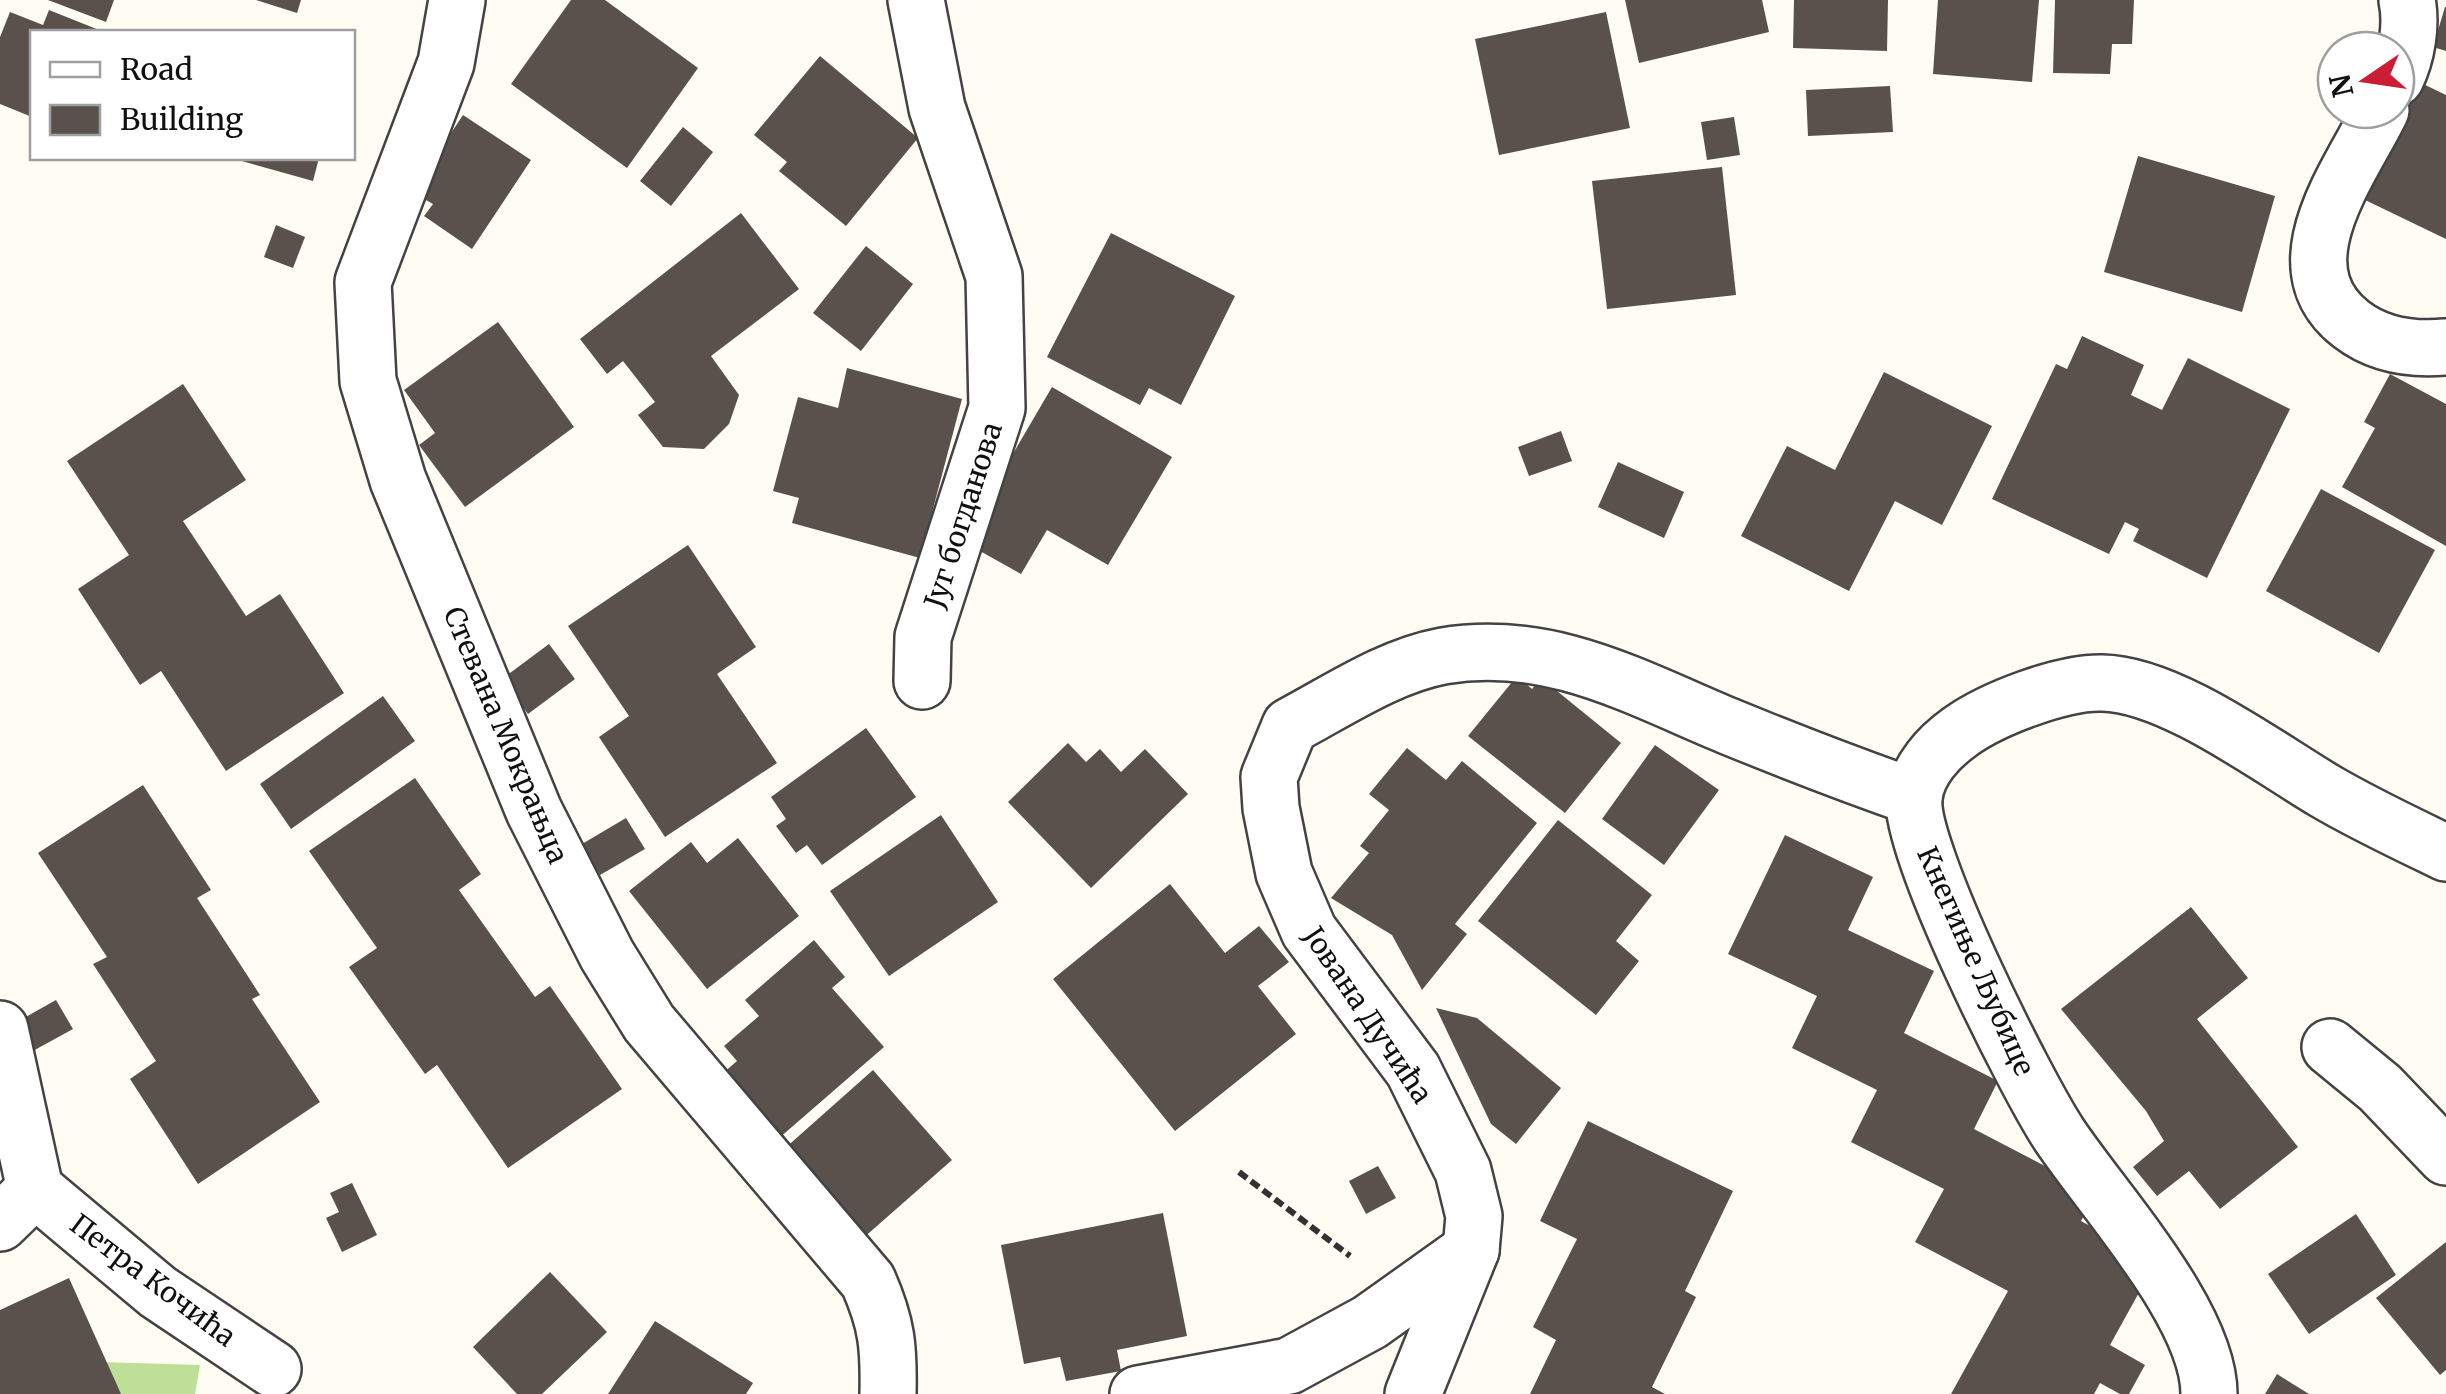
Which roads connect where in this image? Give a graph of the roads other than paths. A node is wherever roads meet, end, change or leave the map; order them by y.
1 (457, 0) edge
2 (916, 0) edge
3 (2407, 0) edge
4 (2408, 30) edge
5 (2370, 130) edge
6 (2446, 348) edge
7 (922, 682) dead end
8 (1914, 797) junction
9 (2446, 853) edge
10 (0, 1029) edge
11 (2330, 1048) dead end
12 (2446, 1157) edge
13 (18, 1206) edge
14 (1471, 1250) junction
15 (273, 1368) dead end
16 (888, 1394) edge
17 (1138, 1394) edge
18 (1413, 1394) edge
19 (2209, 1394) edge

1 - 16 street, Стевана Мокрањца
2 - 7 street, Југ богданова
3 - 4 street
5 - 6 street
8 - 9 street
8 - 14 street, Јована Дучића
8 - 19 street, Кнегиње Љубице
10 - 13 street, Петра Кочића
11 - 12 street
13 - 15 street, Петра Кочића
14 - 17 street
14 - 18 street, Јована Дучића

